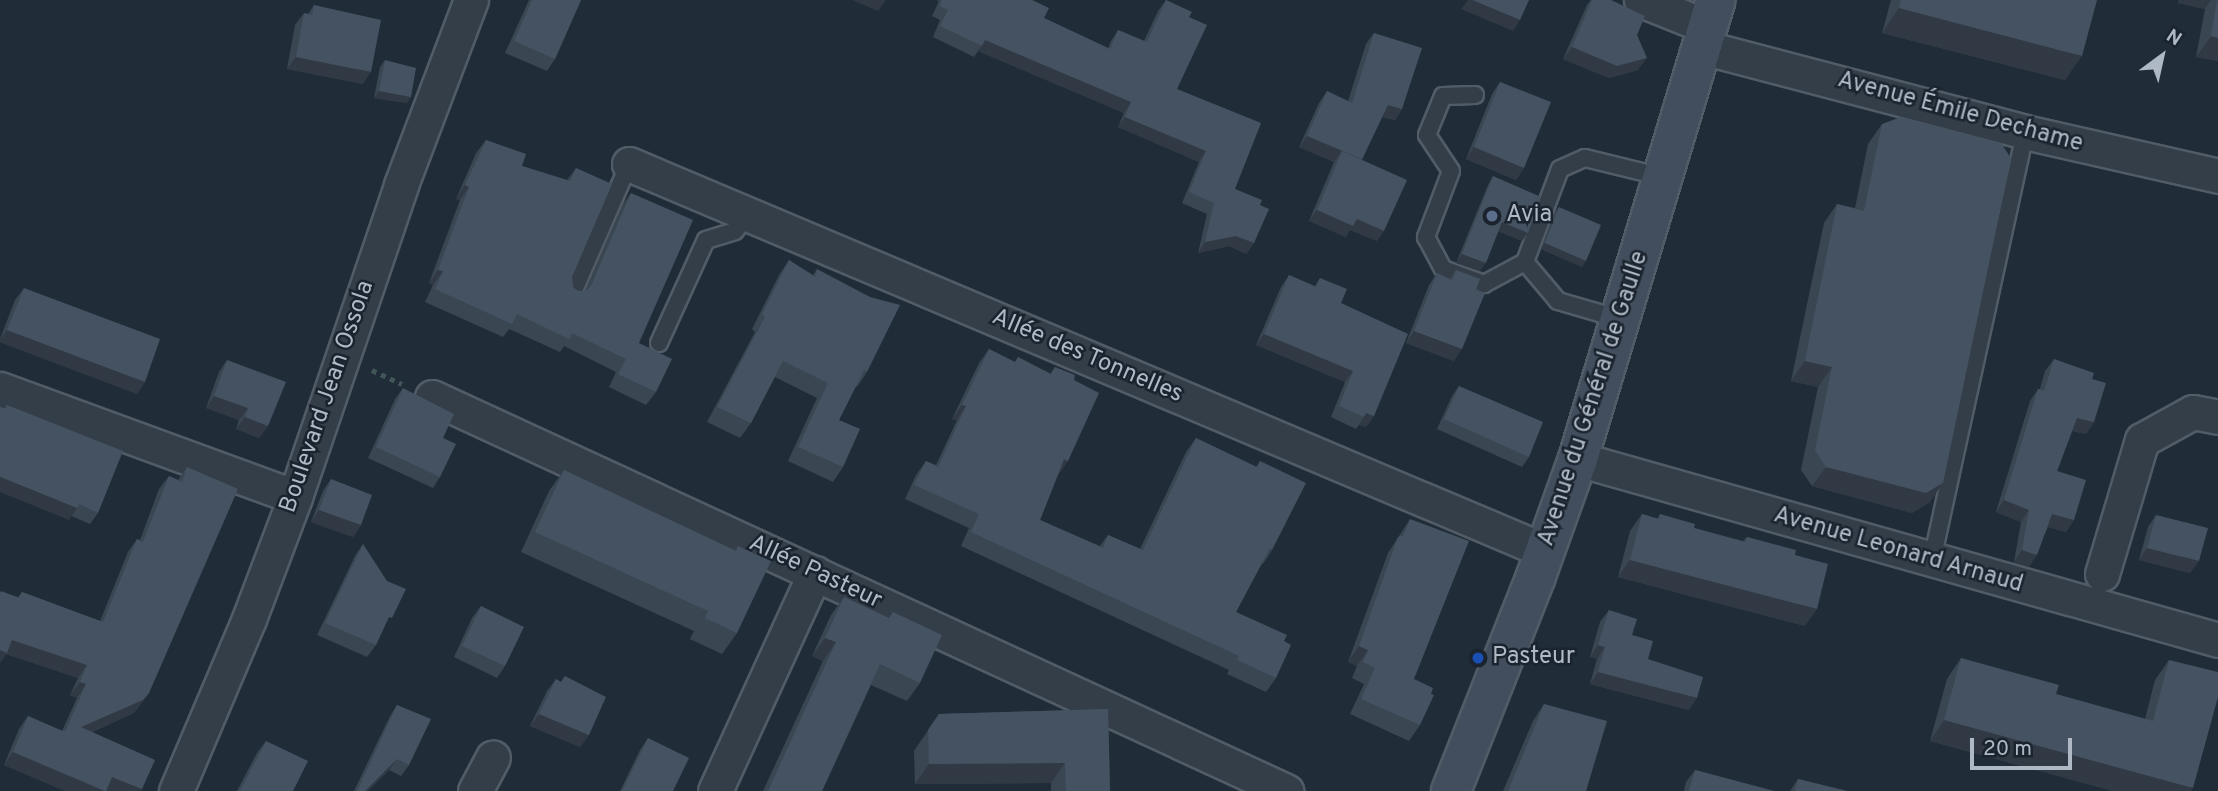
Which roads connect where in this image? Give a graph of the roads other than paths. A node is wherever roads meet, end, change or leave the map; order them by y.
1 (471, 0) edge
2 (1641, 0) edge
3 (1709, 25) edge
4 (1475, 95) dead end
5 (2025, 132) junction
6 (629, 164) joint
7 (2218, 176) edge
8 (1663, 177) junction
9 (748, 214) junction
10 (1525, 262) junction
11 (572, 295) edge
12 (1620, 319) junction
13 (659, 343) dead end
14 (0, 389) edge
15 (432, 397) road end
16 (2218, 417) edge
17 (1578, 459) junction
18 (295, 497) junction
19 (1545, 551) junction
20 (1932, 560) junction
21 (815, 573) junction
22 (2102, 573) dead end
23 (2218, 640) edge
24 (492, 757) dead end
25 (176, 791) edge
26 (475, 791) edge
27 (715, 791) edge
28 (1286, 791) edge
29 (1451, 791) edge

1 - 18 street, Boulevard Jean Ossola
2 - 3 street, Avenue Émile Dechame
3 - 5 street, Avenue Émile Dechame
3 - 8 main road, Avenue du Général de Gaulle
4 - 10 lane
5 - 7 street, Avenue Émile Dechame
5 - 20 lane
6 - 9 street, Allée des Tonnelles
6 - 11 lane
8 - 10 lane
8 - 12 main road, Avenue du Général de Gaulle
9 - 13 lane
9 - 19 street, Allée des Tonnelles
10 - 12 lane
12 - 17 main road, Avenue du Général de Gaulle
14 - 18 street
15 - 21 street, Allée Pasteur
16 - 22 street
17 - 19 main road, Avenue du Général de Gaulle
17 - 20 street, Avenue Leonard Arnaud
18 - 25 street, Boulevard Jean Ossola
19 - 29 main road, Avenue du Général de Gaulle
20 - 23 street, Avenue Leonard Arnaud
21 - 27 street
21 - 28 street, Allée Pasteur
24 - 26 street

